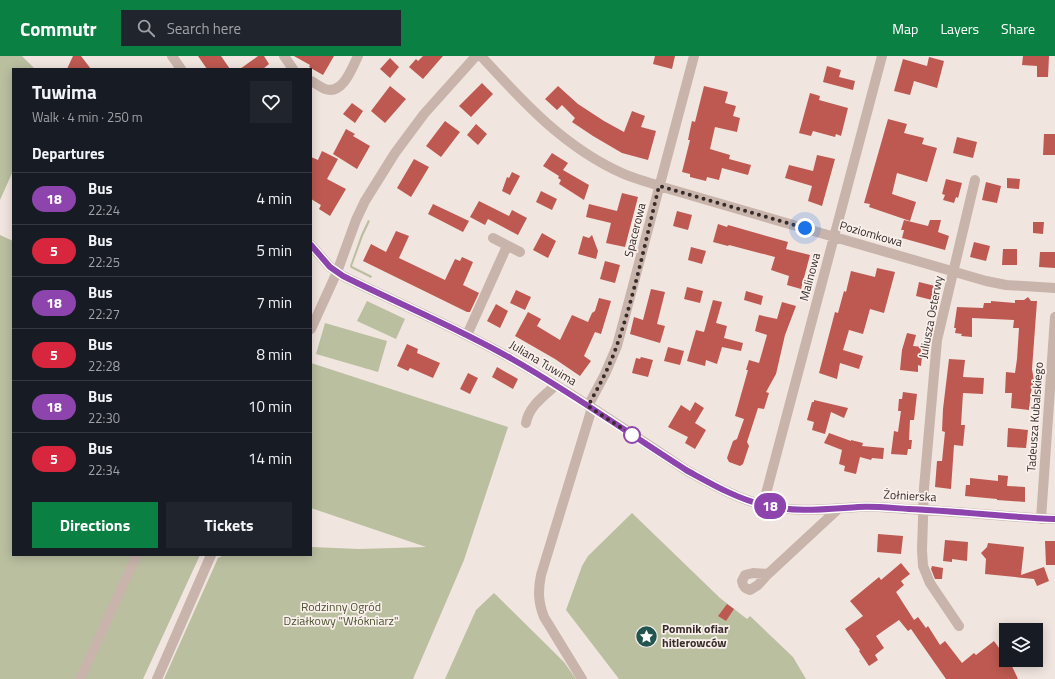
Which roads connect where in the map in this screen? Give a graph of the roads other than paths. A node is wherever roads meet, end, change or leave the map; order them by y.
1 (172, 56) edge
2 (284, 56) edge
3 (358, 56) edge
4 (476, 56) edge
5 (481, 56) edge
6 (694, 56) edge
7 (882, 56) edge
8 (180, 68) edge
9 (292, 68) edge
10 (312, 82) edge
11 (975, 180) dead end
12 (659, 186) junction
13 (835, 237) junction
14 (493, 238) dead end
15 (312, 246) edge
16 (507, 246) junction
17 (520, 252) dead end
18 (337, 272) junction
19 (953, 272) junction
20 (1055, 288) edge
21 (1055, 317) edge
22 (312, 327) edge
23 (467, 335) junction
24 (556, 385) junction
25 (590, 407) junction
26 (526, 423) dead end
27 (763, 505) junction
28 (838, 509) junction
29 (923, 509) junction
30 (1041, 519) junction
31 (1055, 519) edge
32 (137, 556) edge
33 (210, 556) edge
34 (768, 574) dead end
35 (959, 626) dead end
36 (80, 679) edge
37 (157, 679) edge
38 (582, 679) edge

1 - 8 street
2 - 9 street
3 - 10 street
4 - 18 street
5 - 12 street, Poziomkowa
6 - 12 street, Spacerowa
7 - 13 street, Malinowa
11 - 19 street, Juliusza Osterwy
12 - 13 street, Poziomkowa
12 - 25 street, Spacerowa
13 - 19 street, Poziomkowa
13 - 27 street, Malinowa
14 - 16 street
15 - 18 street, Juliana Tuwima
16 - 17 street
16 - 23 street
18 - 22 street
18 - 23 street, Juliana Tuwima
19 - 20 street, Poziomkowa
19 - 29 street, Juliusza Osterwy
21 - 30 street, Tadeusza Kubalskiego
23 - 24 street, Juliana Tuwima
24 - 25 street, Juliana Tuwima
24 - 26 street
25 - 27 street, Juliana Tuwima
25 - 38 street, Spacerowa
27 - 28 street, Żołnierska
28 - 29 street, Żołnierska
28 - 34 street
29 - 30 street, Żołnierska
29 - 35 street, Juliusza Osterwy
30 - 31 street, Żołnierska
32 - 36 street
33 - 37 street

